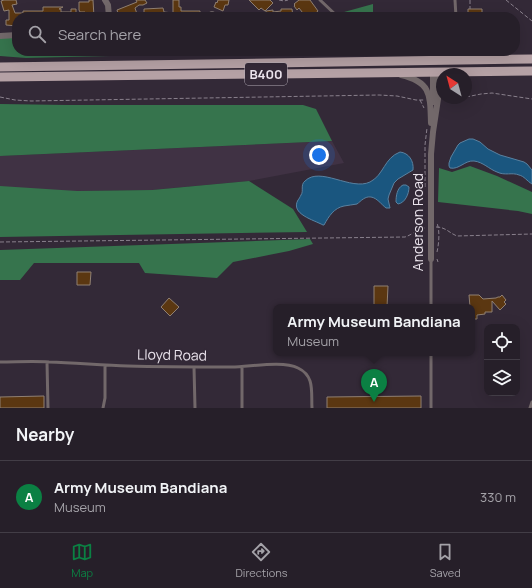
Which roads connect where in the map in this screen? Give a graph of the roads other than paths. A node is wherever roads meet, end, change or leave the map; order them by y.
1 (320, 0) edge
2 (455, 0) edge
3 (108, 1) edge
4 (108, 12) edge
5 (333, 12) edge
6 (456, 12) edge
7 (12, 35) edge
8 (0, 36) edge
9 (532, 59) edge
10 (436, 61) junction
11 (0, 67) edge
12 (436, 68) edge
13 (436, 71) joint
14 (472, 71) edge
15 (481, 71) junction
16 (532, 71) edge
17 (388, 72) junction
18 (472, 73) edge
19 (0, 77) edge
20 (440, 104) edge
21 (432, 134) junction
22 (431, 259) joint
23 (431, 304) edge
24 (431, 356) edge
25 (0, 362) edge
26 (47, 362) junction
27 (105, 365) junction
28 (194, 367) junction
29 (242, 367) junction
30 (532, 402) edge
31 (48, 408) edge
32 (103, 408) edge
33 (195, 408) edge
34 (242, 408) edge
35 (312, 408) edge
36 (431, 408) edge
37 (530, 408) edge

1 - 5 lane
2 - 6 lane
3 - 4 street
7 - 8 street
9 - 10 main road, B400
10 - 11 main road, B400
10 - 12 main road
13 - 17 main road, B400
13 - 21 street, Anderson Road
14 - 15 main road, B400
15 - 16 main road, B400
15 - 18 street
17 - 19 main road, B400
17 - 21 street, Anderson Road
20 - 21 street, Anderson Road
21 - 22 street, Anderson Road
22 - 23 lane, Anderson Road
24 - 36 lane
25 - 26 lane, Lloyd Road
26 - 27 lane, Lloyd Road
26 - 31 lane
27 - 28 lane, Lloyd Road
27 - 32 lane
28 - 29 lane, Lloyd Road
28 - 33 lane
29 - 34 lane
29 - 35 lane, Lloyd Road
30 - 37 lane

